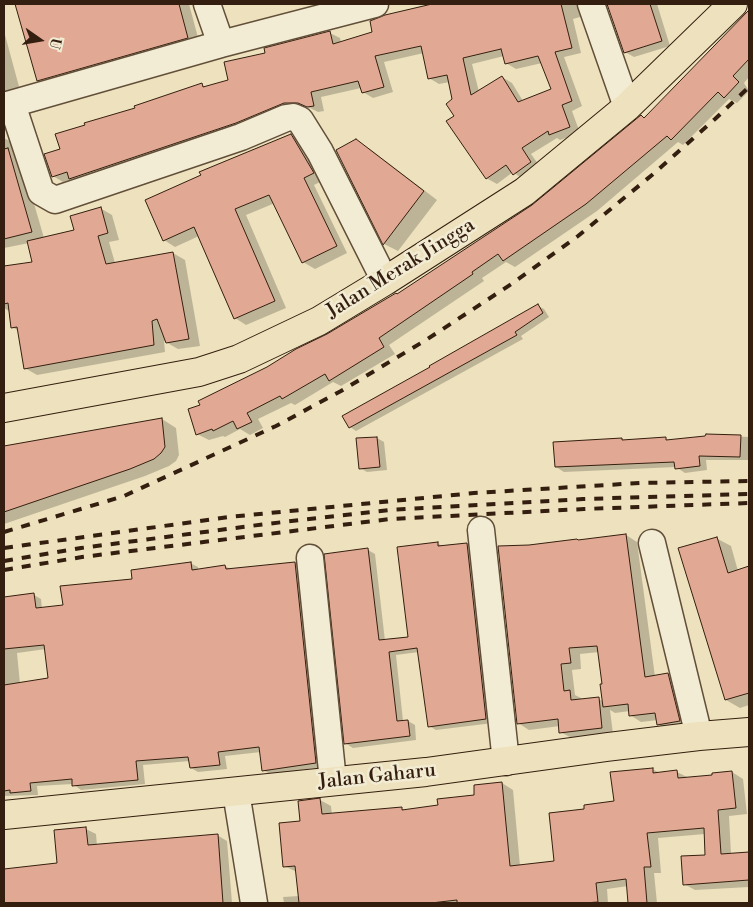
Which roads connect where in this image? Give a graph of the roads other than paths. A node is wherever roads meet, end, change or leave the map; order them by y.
1 (207, 4) edge
2 (375, 4) edge
3 (591, 4) edge
4 (733, 4) edge
5 (221, 44) junction
6 (8, 105) edge
7 (627, 107) junction
8 (385, 281) junction
9 (4, 408) edge
10 (480, 530) dead end
11 (652, 543) dead end
12 (310, 558) dead end
13 (749, 732) edge
14 (699, 736) junction
15 (506, 762) junction
16 (333, 781) junction
17 (236, 792) junction
18 (4, 815) edge
19 (254, 903) edge

1 - 5 street
2 - 5 street
3 - 7 street
4 - 7 main road, Jalan Merak Jingga
5 - 6 street
6 - 8 street
7 - 8 main road, Jalan Merak Jingga
8 - 9 main road, Jalan Merak Jingga
10 - 15 street
11 - 14 street
12 - 16 street
13 - 14 main road, Jalan Gaharu
14 - 15 main road, Jalan Gaharu
15 - 16 main road, Jalan Gaharu
16 - 17 main road, Jalan Gaharu
17 - 18 main road, Jalan Gaharu
17 - 19 street

